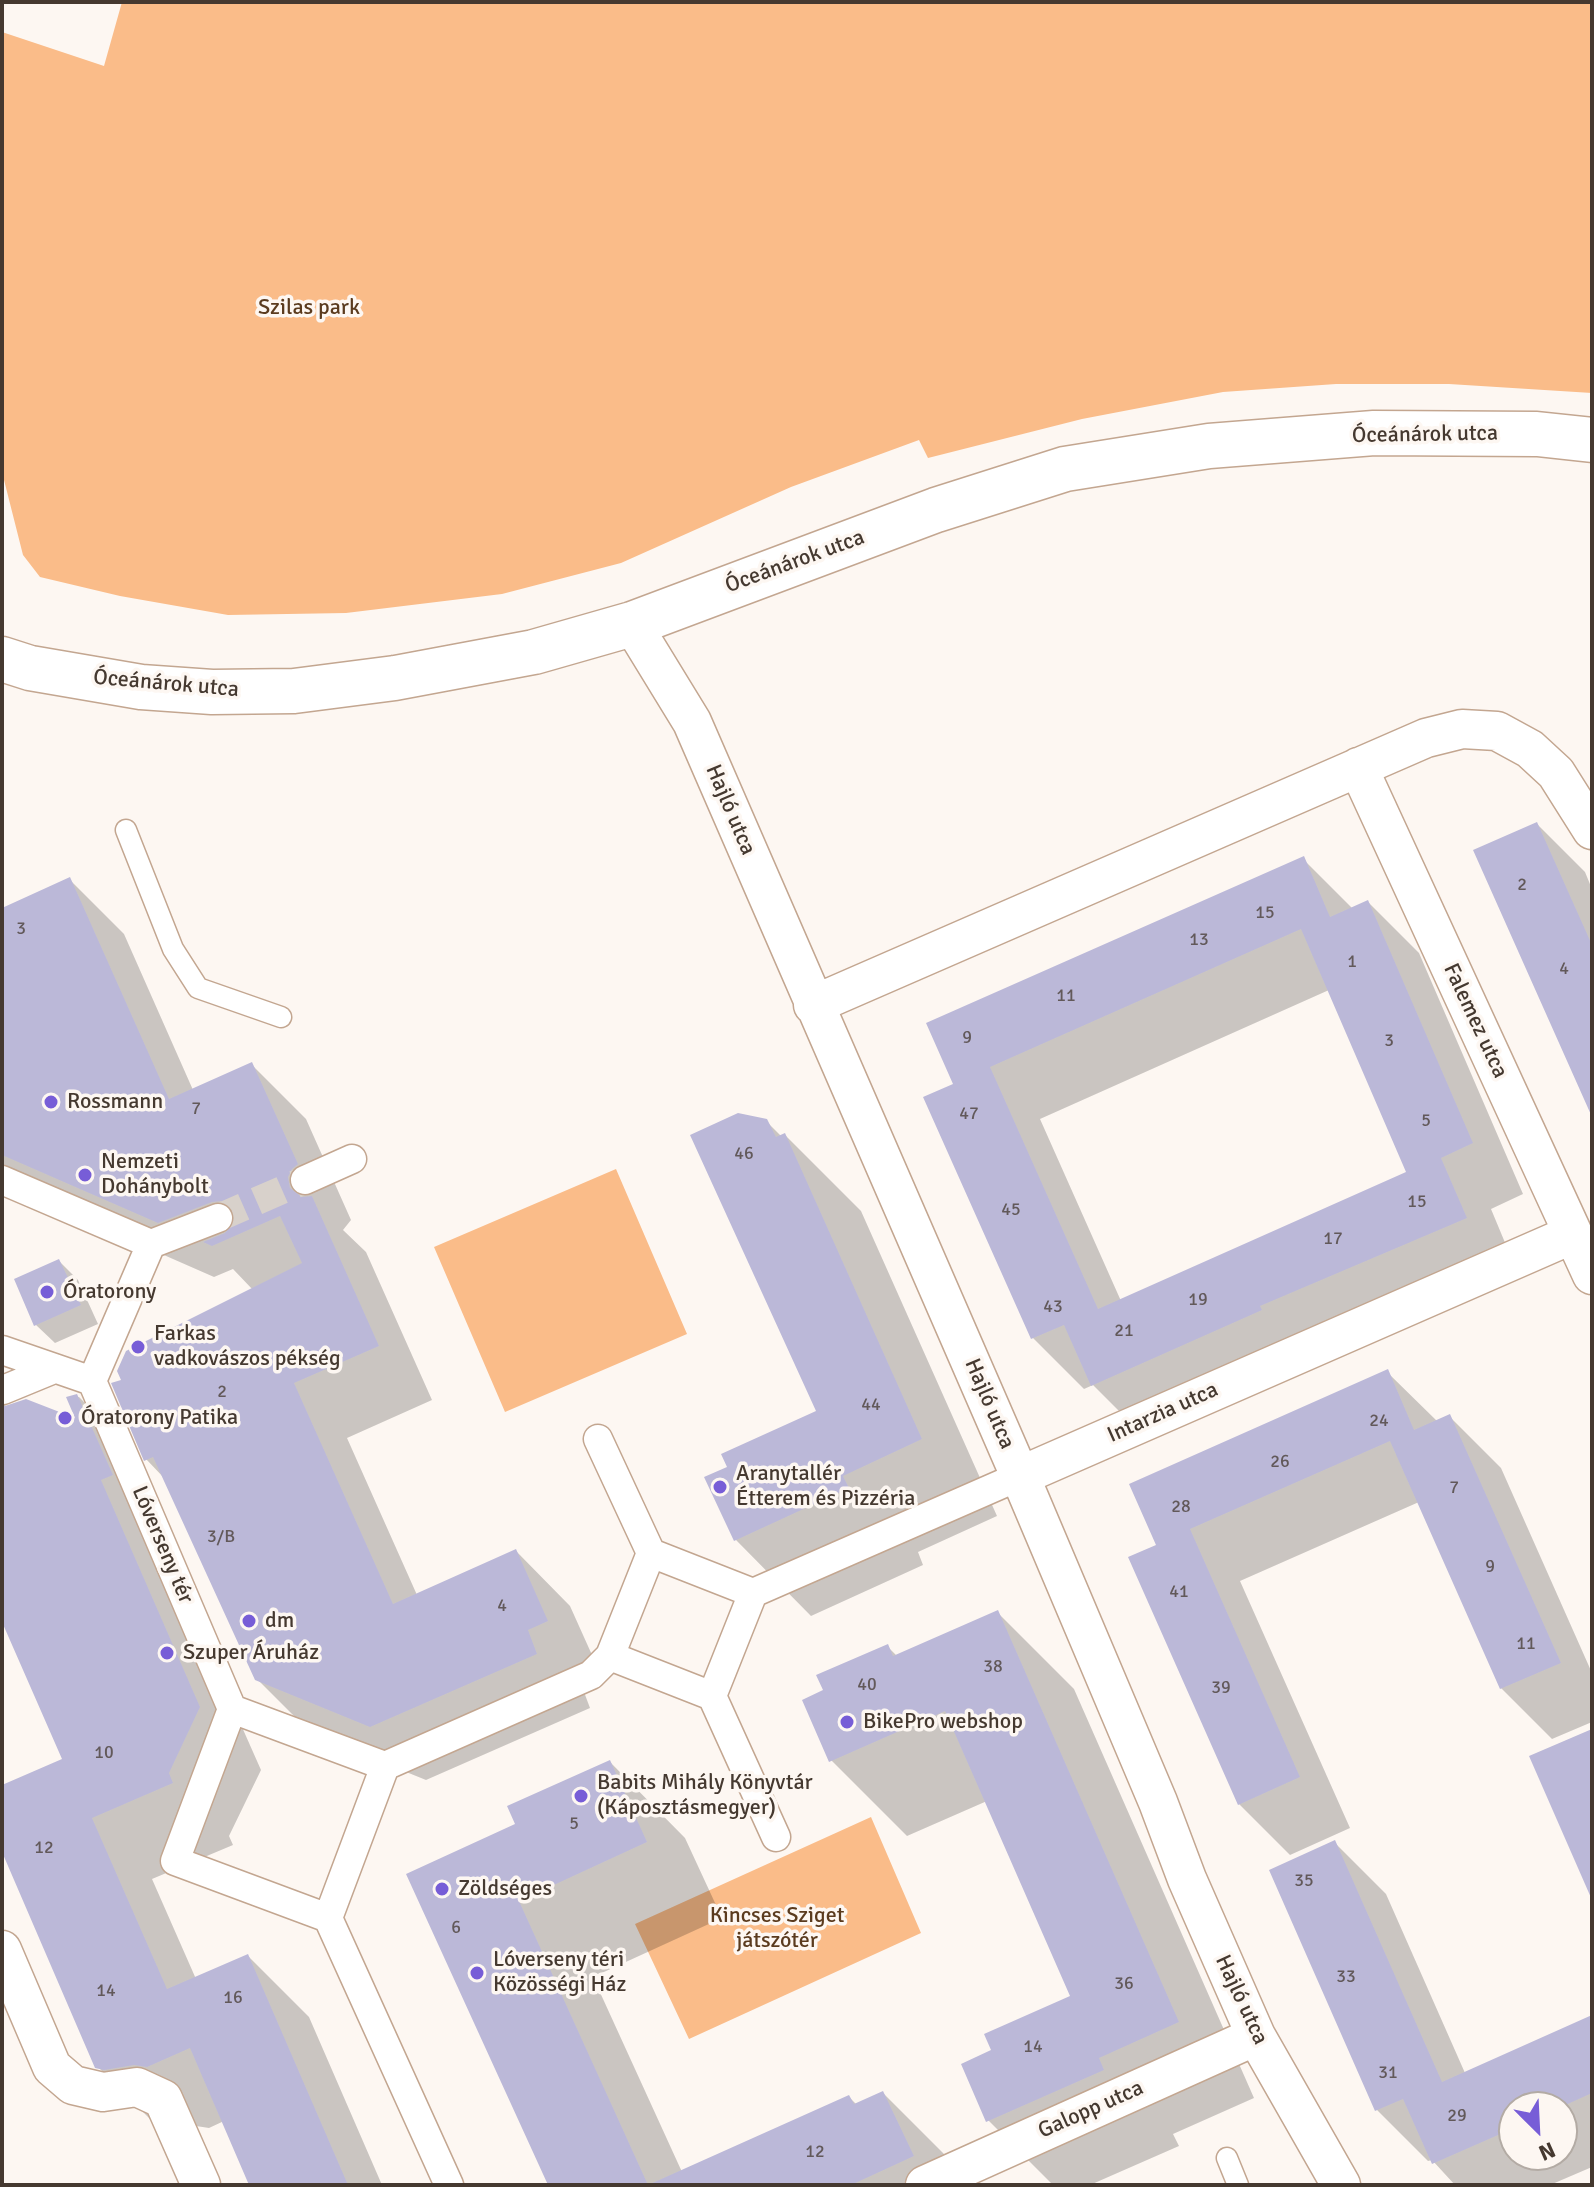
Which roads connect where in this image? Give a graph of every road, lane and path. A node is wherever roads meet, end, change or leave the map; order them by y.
1 (1592, 440) edge
2 (632, 624) junction
3 (2, 635) edge
4 (16, 664) edge
5 (1358, 767) junction
6 (126, 830) dead end
7 (1592, 830) edge
8 (813, 1005) junction
9 (281, 1017) dead end
10 (352, 1159) dead end
11 (2, 1180) edge
12 (305, 1180) tunnel mouth
13 (218, 1218) tunnel mouth
14 (1573, 1234) junction
15 (151, 1244) junction
16 (1592, 1275) edge
17 (2, 1350) edge
18 (54, 1369) junction
19 (92, 1381) junction
20 (3, 1390) edge
21 (598, 1439) dead end
22 (1020, 1476) junction
23 (651, 1553) junction
24 (753, 1593) junction
25 (610, 1656) junction
26 (712, 1696) junction
27 (232, 1709) junction
28 (385, 1766) junction
29 (776, 1837) dead end
30 (328, 1918) junction
31 (2, 1950) edge
32 (1256, 2036) junction
33 (1227, 2158) dead end
34 (201, 2185) edge
35 (449, 2185) edge
36 (925, 2185) edge
37 (1238, 2185) edge
38 (1341, 2185) edge

1 - 2 street, Óceánárok utca
2 - 4 street, Óceánárok utca
2 - 8 street, Hajló utca
3 - 4 lane
5 - 7 street
5 - 8 street
5 - 14 street, Falemez utca
6 - 9 lane
8 - 22 street, Hajló utca
10 - 12 street
11 - 15 street
13 - 15 street
14 - 16 street, Falemez utca
14 - 22 street, Intarzia utca
15 - 19 street
17 - 18 street
18 - 19 street
18 - 20 street
19 - 27 street, Lóverseny tér
21 - 23 street
22 - 24 street, Intarzia utca
22 - 32 street, Hajló utca
23 - 24 street
23 - 25 street
24 - 26 street
25 - 26 street
25 - 28 street
26 - 29 street
27 - 28 street
27 - 30 street
28 - 30 street
30 - 35 street
31 - 34 street
32 - 36 street, Galopp utca
32 - 38 street, Hajló utca
33 - 37 lane

